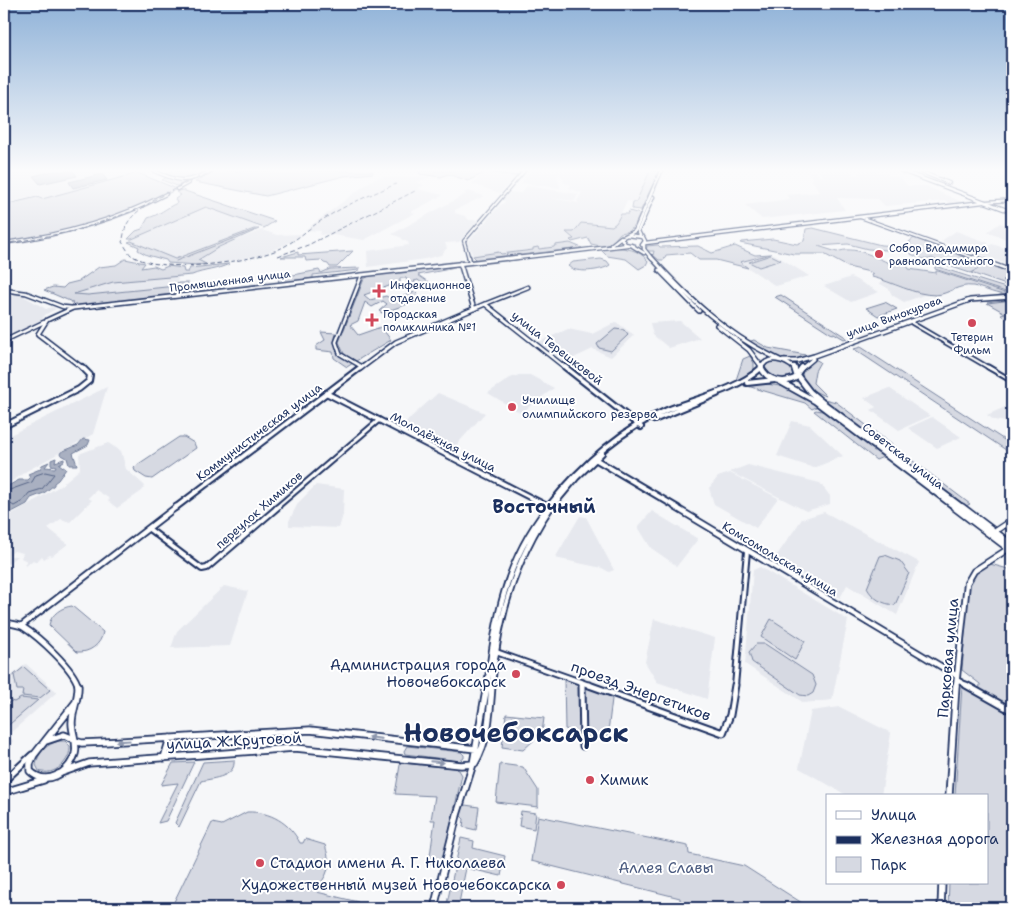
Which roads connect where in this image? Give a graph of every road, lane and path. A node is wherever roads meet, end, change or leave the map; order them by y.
1 (127, 214) edge
2 (488, 214) edge
3 (644, 214) edge
4 (644, 214) edge
5 (888, 214) edge
6 (860, 217) junction
7 (627, 235) junction
8 (622, 237) junction
9 (642, 237) junction
10 (663, 240) junction
11 (4, 243) edge
12 (644, 243) junction
13 (630, 245) junction
14 (606, 246) junction
15 (648, 256) junction
16 (652, 260) junction
17 (470, 262) junction
18 (460, 263) junction
19 (1012, 271) edge
20 (362, 274) junction
21 (528, 287) dead end
22 (4, 290) edge
23 (1012, 298) edge
24 (485, 304) junction
25 (63, 307) junction
26 (77, 308) junction
27 (474, 308) junction
28 (62, 312) junction
29 (44, 322) junction
30 (911, 322) junction
31 (29, 329) junction
32 (38, 331) junction
33 (881, 333) junction
34 (4, 341) edge
35 (781, 361) junction
36 (362, 367) junction
37 (762, 367) junction
38 (797, 374) junction
39 (777, 380) junction
40 (1012, 381) edge
41 (326, 393) junction
42 (378, 420) junction
43 (650, 420) junction
44 (4, 426) edge
45 (640, 426) junction
46 (594, 459) junction
47 (549, 507) junction
48 (1012, 520) edge
49 (149, 529) junction
50 (994, 532) junction
51 (1011, 547) edge
52 (747, 551) junction
53 (4, 622) edge
54 (21, 626) junction
55 (493, 652) junction
56 (957, 678) junction
57 (582, 682) junction
58 (75, 704) junction
59 (1012, 711) edge
60 (170, 738) junction
61 (74, 740) junction
62 (43, 744) junction
63 (583, 746) dead end
64 (476, 749) junction
65 (36, 751) junction
66 (164, 758) junction
67 (473, 764) junction
68 (58, 774) junction
69 (49, 778) junction
70 (4, 781) edge
71 (4, 792) edge
72 (949, 794) edge
73 (942, 884) edge
74 (434, 908) edge
75 (941, 908) edge

1 - 11 street
2 - 17 street
3 - 7 main road
4 - 9 main road
5 - 6 street
6 - 10 street
6 - 19 street
7 - 8 main road
7 - 9 main road
8 - 13 main road
8 - 14 street, Промышленная улица
9 - 10 street
9 - 12 main road
10 - 12 street
12 - 13 main road
12 - 15 main road
13 - 14 street, Промышленная улица
13 - 15 main road
14 - 17 street, Промышленная улица
15 - 16 main road
16 - 35 main road
16 - 37 main road
17 - 18 street, Промышленная улица
18 - 20 street, Промышленная улица
18 - 27 street
20 - 26 street, Промышленная улица
20 - 36 street
21 - 24 street, Коммунистическая улица
22 - 25 street
23 - 30 street, улица Винокурова
24 - 27 street, Коммунистическая улица
24 - 45 street, улица Терешковой
25 - 26 street
25 - 28 street
26 - 28 street, Промышленная улица
27 - 36 street, Коммунистическая улица
28 - 29 street, Промышленная улица
29 - 31 street
29 - 32 street
30 - 33 street, улица Винокурова
30 - 40 street
31 - 32 street
31 - 34 street
32 - 44 street
33 - 35 street, улица Винокурова
33 - 38 street, улица Винокурова
35 - 37 main road
35 - 38 main road, Советская улица
36 - 41 street, Коммунистическая улица
37 - 39 main road, Советская улица
37 - 43 street
38 - 39 main road
38 - 50 main road, Советская улица
39 - 43 street
39 - 51 main road, Советская улица
41 - 42 street, Молодёжная улица
41 - 49 street, Коммунистическая улица
42 - 47 street, Молодёжная улица
42 - 49 street, переулок Химиков
43 - 45 street
45 - 46 street
46 - 47 street
46 - 52 street, Комсомольская улица
47 - 55 street
48 - 50 street
49 - 54 street, Коммунистическая улица
50 - 51 main road, Советская улица
51 - 56 street, Парковая улица
52 - 56 street, Комсомольская улица
52 - 57 street, проезд Энергетиков
53 - 54 street
54 - 58 street
55 - 57 street, проезд Энергетиков
55 - 64 street
55 - 67 street
56 - 59 street
56 - 72 street, Парковая улица
57 - 63 street
58 - 61 street
58 - 62 street
60 -> 61 street, улица Ж.Крутовой
64 -> 60 street, улица Ж.Крутовой
60 - 66 street
61 - 62 street
61 - 68 street
62 - 65 street
64 - 67 street
65 - 69 street
65 - 70 street
66 -> 67 street, улица Ж.Крутовой
66 - 68 street, улица Ж.Крутовой
67 - 74 street
68 - 69 street
69 - 71 street
73 - 75 street

